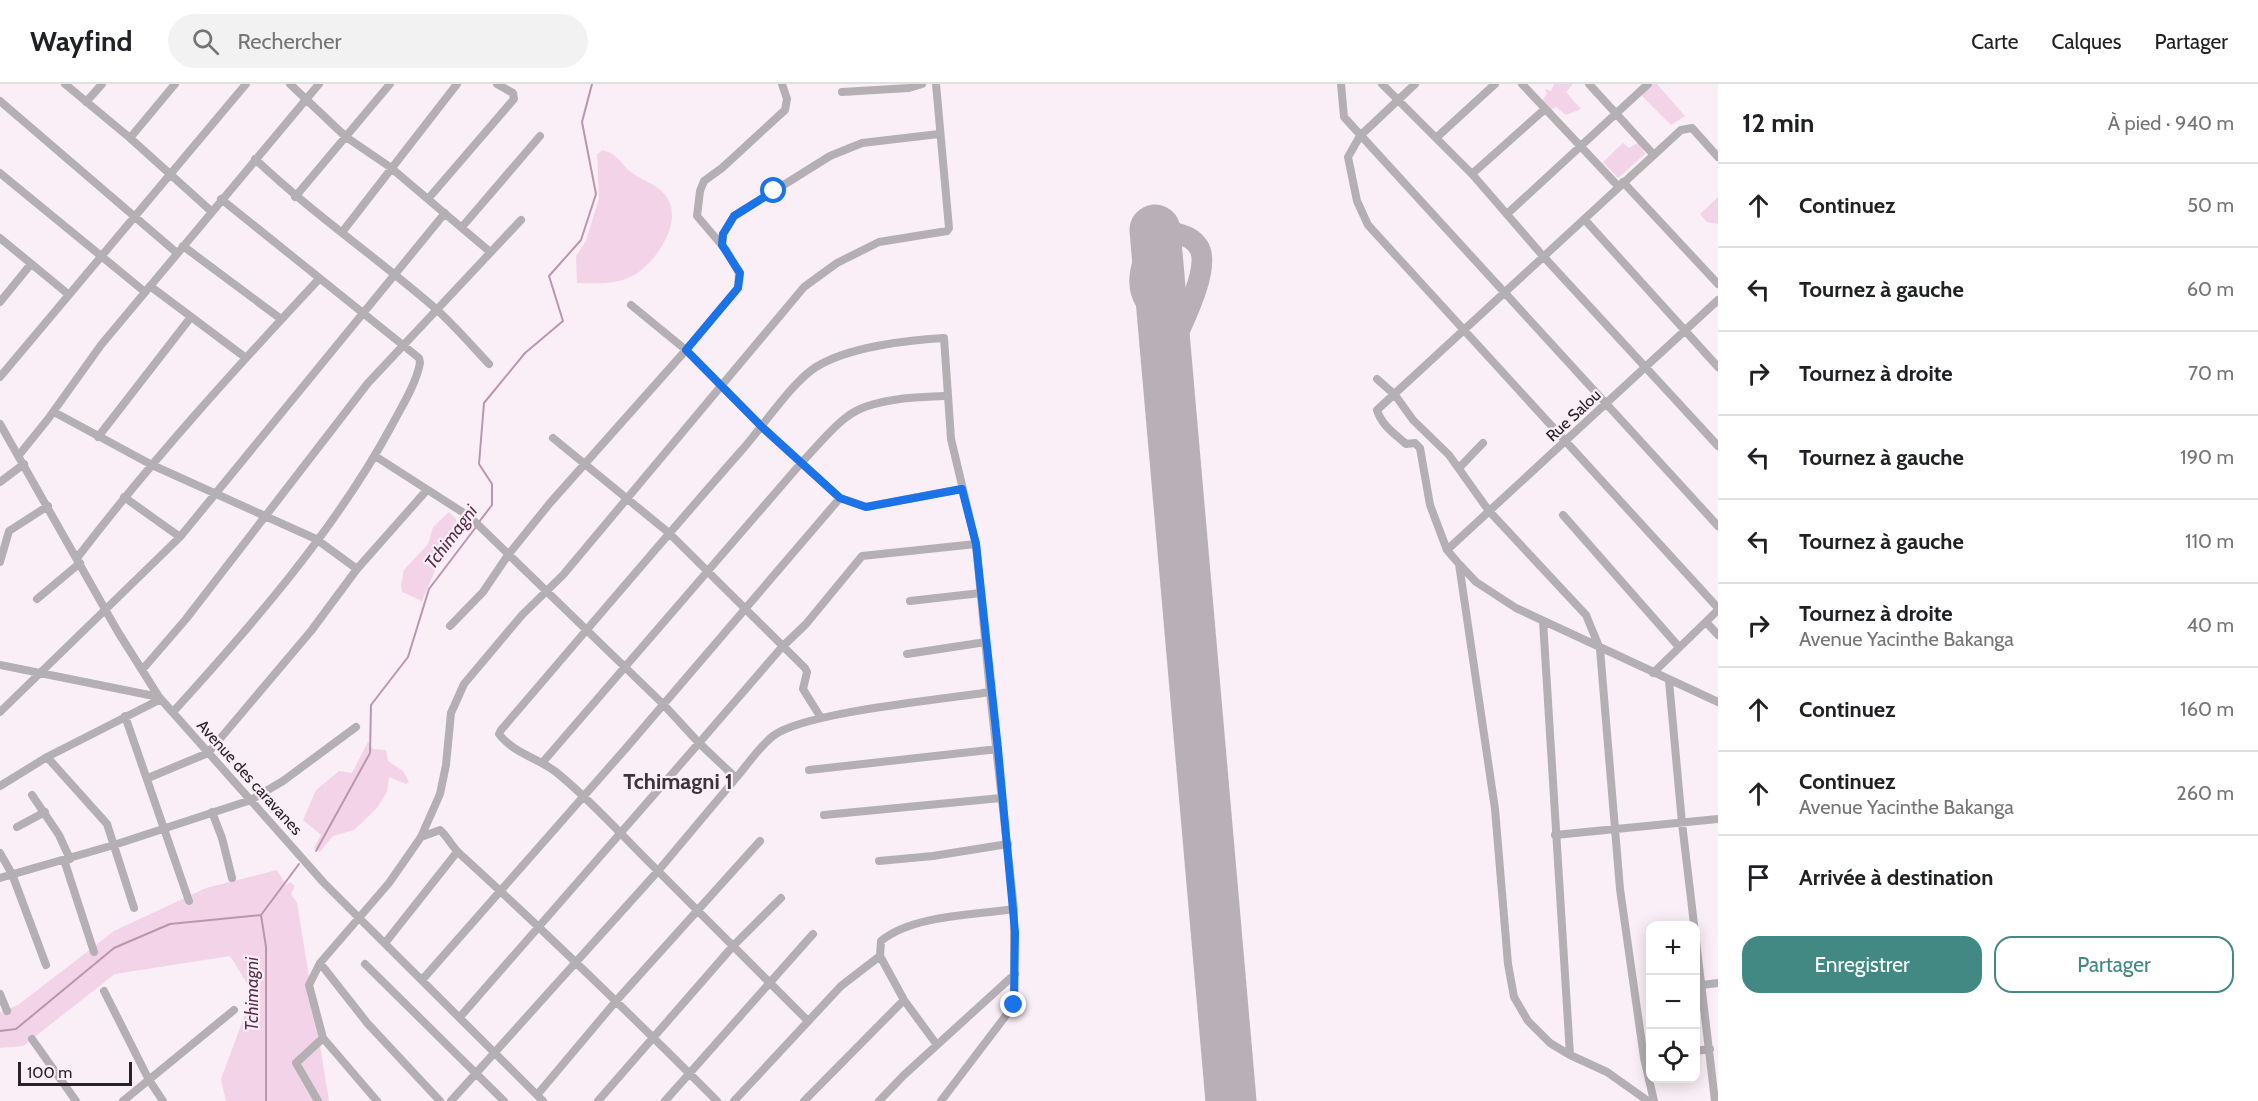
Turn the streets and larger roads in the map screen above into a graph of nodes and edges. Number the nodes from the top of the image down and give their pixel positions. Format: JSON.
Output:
{"nodes":[{"id":1,"x":65,"y":84,"type":"edge"},
{"id":2,"x":102,"y":84,"type":"edge"},
{"id":3,"x":175,"y":84,"type":"edge"},
{"id":4,"x":246,"y":84,"type":"edge"},
{"id":5,"x":290,"y":84,"type":"edge"},
{"id":6,"x":320,"y":84,"type":"edge"},
{"id":7,"x":390,"y":84,"type":"edge"},
{"id":8,"x":457,"y":84,"type":"edge"},
{"id":9,"x":497,"y":84,"type":"edge"},
{"id":10,"x":782,"y":84,"type":"edge"},
{"id":11,"x":922,"y":84,"type":"edge"},
{"id":12,"x":936,"y":84,"type":"edge"},
{"id":13,"x":1341,"y":84,"type":"edge"},
{"id":14,"x":1382,"y":84,"type":"edge"},
{"id":15,"x":1415,"y":84,"type":"edge"},
{"id":16,"x":1495,"y":84,"type":"edge"},
{"id":17,"x":1522,"y":84,"type":"edge"},
{"id":18,"x":1589,"y":84,"type":"edge"},
{"id":19,"x":1648,"y":84,"type":"edge"},
{"id":20,"x":842,"y":92,"type":"dead end"},
{"id":21,"x":307,"y":99,"type":"junction"},
{"id":22,"x":1398,"y":100,"type":"junction"},
{"id":23,"x":0,"y":101,"type":"edge"},
{"id":24,"x":86,"y":102,"type":"junction"},
{"id":25,"x":1545,"y":109,"type":"junction"},
{"id":26,"x":1617,"y":113,"type":"junction"},
{"id":27,"x":939,"y":134,"type":"junction"},
{"id":28,"x":540,"y":136,"type":"dead end"},
{"id":29,"x":1360,"y":136,"type":"junction"},
{"id":30,"x":346,"y":137,"type":"junction"},
{"id":31,"x":130,"y":138,"type":"junction"},
{"id":32,"x":1436,"y":138,"type":"junction"},
{"id":33,"x":1579,"y":148,"type":"junction"},
{"id":34,"x":1653,"y":154,"type":"junction"},
{"id":35,"x":1718,"y":157,"type":"edge"},
{"id":36,"x":255,"y":159,"type":"junction"},
{"id":37,"x":390,"y":167,"type":"junction"},
{"id":38,"x":0,"y":173,"type":"edge"},
{"id":39,"x":1472,"y":174,"type":"junction"},
{"id":40,"x":169,"y":176,"type":"junction"},
{"id":41,"x":1621,"y":184,"type":"junction"},
{"id":42,"x":295,"y":197,"type":"junction"},
{"id":43,"x":221,"y":199,"type":"junction"},
{"id":44,"x":428,"y":199,"type":"junction"},
{"id":45,"x":211,"y":210,"type":"junction"},
{"id":46,"x":445,"y":213,"type":"junction"},
{"id":47,"x":1507,"y":214,"type":"junction"},
{"id":48,"x":135,"y":216,"type":"junction"},
{"id":49,"x":521,"y":220,"type":"dead end"},
{"id":50,"x":1585,"y":220,"type":"junction"},
{"id":51,"x":462,"y":227,"type":"junction"},
{"id":52,"x":343,"y":231,"type":"junction"},
{"id":53,"x":0,"y":238,"type":"edge"},
{"id":54,"x":722,"y":245,"type":"junction"},
{"id":55,"x":180,"y":250,"type":"junction"},
{"id":56,"x":489,"y":251,"type":"junction"},
{"id":57,"x":101,"y":254,"type":"junction"},
{"id":58,"x":1543,"y":256,"type":"junction"},
{"id":59,"x":31,"y":264,"type":"junction"},
{"id":60,"x":394,"y":276,"type":"junction"},
{"id":61,"x":319,"y":279,"type":"junction"},
{"id":62,"x":1718,"y":284,"type":"edge"},
{"id":63,"x":148,"y":289,"type":"junction"},
{"id":64,"x":1503,"y":293,"type":"junction"},
{"id":65,"x":68,"y":294,"type":"junction"},
{"id":66,"x":1718,"y":300,"type":"edge"},
{"id":67,"x":0,"y":302,"type":"edge"},
{"id":68,"x":632,"y":305,"type":"dead end"},
{"id":69,"x":436,"y":309,"type":"junction"},
{"id":70,"x":362,"y":314,"type":"junction"},
{"id":71,"x":191,"y":317,"type":"junction"},
{"id":72,"x":281,"y":320,"type":"junction"},
{"id":73,"x":1685,"y":330,"type":"junction"},
{"id":74,"x":1462,"y":331,"type":"junction"},
{"id":75,"x":402,"y":345,"type":"junction"},
{"id":76,"x":686,"y":350,"type":"junction"},
{"id":77,"x":246,"y":358,"type":"junction"},
{"id":78,"x":489,"y":364,"type":"dead end"},
{"id":79,"x":1645,"y":366,"type":"junction"},
{"id":80,"x":1718,"y":367,"type":"edge"},
{"id":81,"x":0,"y":377,"type":"edge"},
{"id":82,"x":1377,"y":379,"type":"dead end"},
{"id":83,"x":722,"y":387,"type":"junction"},
{"id":84,"x":1395,"y":395,"type":"junction"},
{"id":85,"x":947,"y":396,"type":"junction"},
{"id":86,"x":1606,"y":404,"type":"junction"},
{"id":87,"x":54,"y":412,"type":"junction"},
{"id":88,"x":0,"y":423,"type":"edge"},
{"id":89,"x":762,"y":427,"type":"junction"},
{"id":90,"x":98,"y":437,"type":"junction"},
{"id":91,"x":553,"y":438,"type":"dead end"},
{"id":92,"x":1568,"y":441,"type":"junction"},
{"id":93,"x":1484,"y":443,"type":"dead end"},
{"id":94,"x":1718,"y":446,"type":"edge"},
{"id":95,"x":19,"y":455,"type":"junction"},
{"id":96,"x":375,"y":456,"type":"junction"},
{"id":97,"x":585,"y":462,"type":"junction"},
{"id":98,"x":802,"y":462,"type":"junction"},
{"id":99,"x":24,"y":464,"type":"junction"},
{"id":100,"x":152,"y":465,"type":"junction"},
{"id":101,"x":1459,"y":468,"type":"junction"},
{"id":102,"x":0,"y":482,"type":"edge"},
{"id":103,"x":962,"y":489,"type":"junction"},
{"id":104,"x":426,"y":491,"type":"junction"},
{"id":105,"x":215,"y":494,"type":"junction"},
{"id":106,"x":124,"y":497,"type":"junction"},
{"id":107,"x":626,"y":497,"type":"junction"},
{"id":108,"x":840,"y":498,"type":"junction"},
{"id":109,"x":48,"y":506,"type":"junction"},
{"id":110,"x":1489,"y":511,"type":"junction"},
{"id":111,"x":1563,"y":515,"type":"dead end"},
{"id":112,"x":264,"y":516,"type":"junction"},
{"id":113,"x":1718,"y":526,"type":"edge"},
{"id":114,"x":669,"y":533,"type":"junction"},
{"id":115,"x":180,"y":537,"type":"junction"},
{"id":116,"x":316,"y":539,"type":"junction"},
{"id":117,"x":976,"y":544,"type":"junction"},
{"id":118,"x":1447,"y":550,"type":"junction"},
{"id":119,"x":508,"y":555,"type":"junction"},
{"id":120,"x":78,"y":561,"type":"junction"},
{"id":121,"x":0,"y":562,"type":"edge"},
{"id":122,"x":1459,"y":564,"type":"junction"},
{"id":123,"x":357,"y":569,"type":"junction"},
{"id":124,"x":708,"y":572,"type":"junction"},
{"id":125,"x":545,"y":590,"type":"junction"},
{"id":126,"x":981,"y":593,"type":"junction"},
{"id":127,"x":37,"y":599,"type":"dead end"},
{"id":128,"x":909,"y":601,"type":"dead end"},
{"id":129,"x":744,"y":609,"type":"junction"},
{"id":130,"x":1718,"y":609,"type":"edge"},
{"id":131,"x":106,"y":611,"type":"junction"},
{"id":132,"x":1543,"y":621,"type":"junction"},
{"id":133,"x":1706,"y":622,"type":"junction"},
{"id":134,"x":450,"y":626,"type":"dead end"},
{"id":135,"x":587,"y":631,"type":"junction"},
{"id":136,"x":1718,"y":635,"type":"edge"},
{"id":137,"x":986,"y":642,"type":"junction"},
{"id":138,"x":782,"y":647,"type":"junction"},
{"id":139,"x":1679,"y":647,"type":"junction"},
{"id":140,"x":1600,"y":649,"type":"junction"},
{"id":141,"x":907,"y":654,"type":"dead end"},
{"id":142,"x":0,"y":665,"type":"edge"},
{"id":143,"x":623,"y":667,"type":"junction"},
{"id":144,"x":142,"y":670,"type":"junction"},
{"id":145,"x":41,"y":673,"type":"junction"},
{"id":146,"x":1653,"y":673,"type":"junction"},
{"id":147,"x":1669,"y":681,"type":"junction"},
{"id":148,"x":990,"y":692,"type":"junction"},
{"id":149,"x":160,"y":698,"type":"junction"},
{"id":150,"x":1718,"y":702,"type":"edge"},
{"id":151,"x":663,"y":704,"type":"junction"},
{"id":152,"x":0,"y":712,"type":"edge"},
{"id":153,"x":172,"y":712,"type":"junction"},
{"id":154,"x":125,"y":716,"type":"junction"},
{"id":155,"x":821,"y":718,"type":"junction"},
{"id":156,"x":356,"y":727,"type":"dead end"},
{"id":157,"x":699,"y":743,"type":"junction"},
{"id":158,"x":998,"y":749,"type":"junction"},
{"id":159,"x":208,"y":753,"type":"junction"},
{"id":160,"x":47,"y":757,"type":"junction"},
{"id":161,"x":542,"y":763,"type":"junction"},
{"id":162,"x":809,"y":770,"type":"dead end"},
{"id":163,"x":148,"y":778,"type":"junction"},
{"id":164,"x":736,"y":778,"type":"junction"},
{"id":165,"x":0,"y":786,"type":"edge"},
{"id":166,"x":32,"y":795,"type":"dead end"},
{"id":167,"x":581,"y":797,"type":"junction"},
{"id":168,"x":1001,"y":798,"type":"junction"},
{"id":169,"x":251,"y":800,"type":"junction"},
{"id":170,"x":45,"y":812,"type":"junction"},
{"id":171,"x":212,"y":812,"type":"junction"},
{"id":172,"x":824,"y":815,"type":"dead end"},
{"id":173,"x":1718,"y":819,"type":"edge"},
{"id":174,"x":1682,"y":823,"type":"junction"},
{"id":175,"x":17,"y":827,"type":"dead end"},
{"id":176,"x":165,"y":828,"type":"junction"},
{"id":177,"x":1613,"y":829,"type":"junction"},
{"id":178,"x":618,"y":833,"type":"junction"},
{"id":179,"x":1555,"y":835,"type":"junction"},
{"id":180,"x":421,"y":837,"type":"junction"},
{"id":181,"x":760,"y":841,"type":"dead end"},
{"id":182,"x":1008,"y":844,"type":"junction"},
{"id":183,"x":114,"y":845,"type":"junction"},
{"id":184,"x":457,"y":852,"type":"junction"},
{"id":185,"x":0,"y":853,"type":"edge"},
{"id":186,"x":67,"y":859,"type":"junction"},
{"id":187,"x":879,"y":861,"type":"dead end"},
{"id":188,"x":658,"y":871,"type":"junction"},
{"id":189,"x":12,"y":874,"type":"junction"},
{"id":190,"x":0,"y":878,"type":"edge"},
{"id":191,"x":232,"y":878,"type":"dead end"},
{"id":192,"x":501,"y":890,"type":"junction"},
{"id":193,"x":781,"y":898,"type":"dead end"},
{"id":194,"x":189,"y":901,"type":"dead end"},
{"id":195,"x":134,"y":908,"type":"dead end"},
{"id":196,"x":1014,"y":909,"type":"junction"},
{"id":197,"x":696,"y":910,"type":"junction"},
{"id":198,"x":358,"y":917,"type":"junction"},
{"id":199,"x":539,"y":926,"type":"junction"},
{"id":200,"x":813,"y":934,"type":"dead end"},
{"id":201,"x":385,"y":943,"type":"junction"},
{"id":202,"x":733,"y":946,"type":"junction"},
{"id":203,"x":94,"y":952,"type":"dead end"},
{"id":204,"x":880,"y":956,"type":"junction"},
{"id":205,"x":320,"y":963,"type":"junction"},
{"id":206,"x":365,"y":964,"type":"dead end"},
{"id":207,"x":576,"y":964,"type":"junction"},
{"id":208,"x":46,"y":965,"type":"dead end"},
{"id":209,"x":1015,"y":974,"type":"junction"},
{"id":210,"x":422,"y":980,"type":"junction"},
{"id":211,"x":1718,"y":983,"type":"edge"},
{"id":212,"x":770,"y":984,"type":"junction"},
{"id":213,"x":1702,"y":986,"type":"junction"},
{"id":214,"x":104,"y":991,"type":"dead end"},
{"id":215,"x":0,"y":994,"type":"edge"},
{"id":216,"x":616,"y":1000,"type":"junction"},
{"id":217,"x":904,"y":1000,"type":"junction"},
{"id":218,"x":234,"y":1010,"type":"dead end"},
{"id":219,"x":7,"y":1011,"type":"dead end"},
{"id":220,"x":460,"y":1017,"type":"junction"},
{"id":221,"x":807,"y":1020,"type":"junction"},
{"id":222,"x":323,"y":1038,"type":"junction"},
{"id":223,"x":653,"y":1038,"type":"junction"},
{"id":224,"x":32,"y":1039,"type":"dead end"},
{"id":225,"x":1712,"y":1043,"type":"edge"},
{"id":226,"x":937,"y":1046,"type":"junction"},
{"id":227,"x":1646,"y":1050,"type":"edge"},
{"id":228,"x":496,"y":1054,"type":"junction"},
{"id":229,"x":1570,"y":1055,"type":"junction"},
{"id":230,"x":476,"y":1074,"type":"junction"},
{"id":231,"x":690,"y":1074,"type":"junction"},
{"id":232,"x":149,"y":1080,"type":"junction"},
{"id":233,"x":1651,"y":1083,"type":"edge"},
{"id":234,"x":540,"y":1098,"type":"edge"},
{"id":235,"x":1716,"y":1100,"type":"edge"},
{"id":236,"x":76,"y":1101,"type":"edge"},
{"id":237,"x":123,"y":1101,"type":"edge"},
{"id":238,"x":163,"y":1101,"type":"edge"},
{"id":239,"x":318,"y":1101,"type":"edge"},
{"id":240,"x":377,"y":1101,"type":"edge"},
{"id":241,"x":440,"y":1101,"type":"edge"},
{"id":242,"x":451,"y":1101,"type":"edge"},
{"id":243,"x":504,"y":1101,"type":"edge"},
{"id":244,"x":598,"y":1101,"type":"edge"},
{"id":245,"x":665,"y":1101,"type":"edge"},
{"id":246,"x":717,"y":1101,"type":"edge"},
{"id":247,"x":734,"y":1101,"type":"edge"},
{"id":248,"x":804,"y":1101,"type":"edge"},
{"id":249,"x":879,"y":1101,"type":"edge"},
{"id":250,"x":940,"y":1101,"type":"edge"},
{"id":251,"x":1648,"y":1101,"type":"edge"},
{"id":252,"x":1654,"y":1101,"type":"edge"}],
"edges":[{"from":1,"to":24,"type":"street"},
{"from":2,"to":24,"type":"street"},
{"from":3,"to":31,"type":"street"},
{"from":4,"to":40,"type":"street"},
{"from":5,"to":21,"type":"street"},
{"from":6,"to":21,"type":"street"},
{"from":7,"to":30,"type":"street"},
{"from":8,"to":37,"type":"street"},
{"from":9,"to":44,"type":"street"},
{"from":10,"to":54,"type":"street"},
{"from":11,"to":20,"type":"street"},
{"from":12,"to":27,"type":"street"},
{"from":13,"to":29,"type":"street"},
{"from":14,"to":22,"type":"street"},
{"from":15,"to":22,"type":"street"},
{"from":16,"to":32,"type":"street"},
{"from":17,"to":25,"type":"street"},
{"from":18,"to":26,"type":"street"},
{"from":19,"to":26,"type":"street"},
{"from":21,"to":30,"type":"street"},
{"from":21,"to":36,"type":"street"},
{"from":22,"to":29,"type":"street"},
{"from":22,"to":32,"type":"street"},
{"from":23,"to":48,"type":"street"},
{"from":24,"to":31,"type":"street"},
{"from":25,"to":33,"type":"street"},
{"from":25,"to":39,"type":"street"},
{"from":26,"to":33,"type":"street"},
{"from":26,"to":34,"type":"street"},
{"from":27,"to":54,"type":"street"},
{"from":27,"to":83,"type":"street"},
{"from":28,"to":51,"type":"street"},
{"from":29,"to":64,"type":"street"},
{"from":29,"to":74,"type":"street"},
{"from":30,"to":37,"type":"street"},
{"from":30,"to":42,"type":"street"},
{"from":31,"to":40,"type":"street"},
{"from":32,"to":39,"type":"street"},
{"from":33,"to":41,"type":"street"},
{"from":33,"to":47,"type":"street"},
{"from":34,"to":35,"type":"street"},
{"from":34,"to":41,"type":"street"},
{"from":36,"to":42,"type":"street"},
{"from":36,"to":43,"type":"street"},
{"from":37,"to":44,"type":"street"},
{"from":37,"to":52,"type":"street"},
{"from":38,"to":57,"type":"street"},
{"from":39,"to":47,"type":"street"},
{"from":40,"to":45,"type":"street"},
{"from":40,"to":48,"type":"street"},
{"from":41,"to":50,"type":"street"},
{"from":41,"to":62,"type":"street"},
{"from":42,"to":52,"type":"street"},
{"from":43,"to":45,"type":"street"},
{"from":43,"to":61,"type":"street"},
{"from":44,"to":46,"type":"street"},
{"from":45,"to":55,"type":"street"},
{"from":46,"to":51,"type":"street"},
{"from":46,"to":60,"type":"street"},
{"from":47,"to":58,"type":"street"},
{"from":48,"to":55,"type":"street"},
{"from":48,"to":57,"type":"street"},
{"from":49,"to":56,"type":"street"},
{"from":50,"to":58,"type":"street"},
{"from":50,"to":73,"type":"street"},
{"from":51,"to":56,"type":"street"},
{"from":52,"to":60,"type":"street"},
{"from":53,"to":59,"type":"street"},
{"from":54,"to":76,"type":"street"},
{"from":55,"to":63,"type":"street"},
{"from":55,"to":72,"type":"street"},
{"from":56,"to":69,"type":"street"},
{"from":57,"to":63,"type":"street"},
{"from":57,"to":65,"type":"street"},
{"from":58,"to":64,"type":"street"},
{"from":58,"to":79,"type":"street"},
{"from":59,"to":65,"type":"street"},
{"from":59,"to":67,"type":"street"},
{"from":60,"to":69,"type":"street"},
{"from":60,"to":70,"type":"street"},
{"from":61,"to":70,"type":"street"},
{"from":61,"to":72,"type":"street"},
{"from":63,"to":71,"type":"street"},
{"from":63,"to":87,"type":"street"},
{"from":64,"to":74,"type":"street"},
{"from":64,"to":86,"type":"street"},
{"from":65,"to":81,"type":"street"},
{"from":66,"to":73,"type":"street","name":"Rue Salou"},
{"from":68,"to":76,"type":"street"},
{"from":69,"to":75,"type":"street"},
{"from":69,"to":78,"type":"street"},
{"from":70,"to":75,"type":"street"},
{"from":70,"to":105,"type":"street"},
{"from":71,"to":77,"type":"street"},
{"from":71,"to":90,"type":"street"},
{"from":72,"to":77,"type":"street"},
{"from":73,"to":79,"type":"street","name":"Rue Salou"},
{"from":73,"to":80,"type":"street"},
{"from":74,"to":84,"type":"street"},
{"from":74,"to":92,"type":"street"},
{"from":75,"to":96,"type":"street"},
{"from":75,"to":112,"type":"street"},
{"from":76,"to":83,"type":"street"},
{"from":76,"to":97,"type":"street"},
{"from":77,"to":100,"type":"street"},
{"from":79,"to":86,"type":"street","name":"Rue Salou"},
{"from":79,"to":94,"type":"street"},
{"from":82,"to":84,"type":"street"},
{"from":83,"to":89,"type":"street"},
{"from":83,"to":107,"type":"street"},
{"from":84,"to":101,"type":"street"},
{"from":84,"to":118,"type":"street"},
{"from":85,"to":89,"type":"street"},
{"from":85,"to":98,"type":"street"},
{"from":85,"to":103,"type":"street"},
{"from":86,"to":92,"type":"street","name":"Rue Salou"},
{"from":86,"to":113,"type":"street"},
{"from":87,"to":90,"type":"street"},
{"from":87,"to":95,"type":"street"},
{"from":88,"to":95,"type":"street","name":"Avenue des caravanes"},
{"from":89,"to":98,"type":"street"},
{"from":89,"to":114,"type":"street"},
{"from":90,"to":100,"type":"street"},
{"from":91,"to":97,"type":"street"},
{"from":92,"to":110,"type":"street","name":"Rue Salou"},
{"from":92,"to":130,"type":"street"},
{"from":93,"to":101,"type":"street"},
{"from":95,"to":99,"type":"street","name":"Avenue des caravanes"},
{"from":96,"to":104,"type":"street"},
{"from":96,"to":116,"type":"street"},
{"from":97,"to":107,"type":"street"},
{"from":97,"to":119,"type":"street"},
{"from":98,"to":108,"type":"street"},
{"from":98,"to":124,"type":"street"},
{"from":99,"to":102,"type":"street"},
{"from":99,"to":109,"type":"street","name":"Avenue des caravanes"},
{"from":100,"to":105,"type":"street"},
{"from":100,"to":106,"type":"street"},
{"from":101,"to":110,"type":"street"},
{"from":103,"to":108,"type":"street"},
{"from":103,"to":117,"type":"street"},
{"from":104,"to":119,"type":"street"},
{"from":104,"to":123,"type":"street"},
{"from":105,"to":112,"type":"street"},
{"from":105,"to":115,"type":"street"},
{"from":106,"to":115,"type":"street"},
{"from":106,"to":120,"type":"street"},
{"from":107,"to":114,"type":"street"},
{"from":107,"to":125,"type":"street"},
{"from":108,"to":129,"type":"street"},
{"from":109,"to":120,"type":"street","name":"Avenue des caravanes"},
{"from":109,"to":121,"type":"street"},
{"from":110,"to":118,"type":"street","name":"Rue Salou"},
{"from":110,"to":140,"type":"street"},
{"from":111,"to":139,"type":"street"},
{"from":112,"to":116,"type":"street"},
{"from":112,"to":144,"type":"street"},
{"from":114,"to":124,"type":"street"},
{"from":114,"to":135,"type":"street"},
{"from":115,"to":131,"type":"street"},
{"from":116,"to":123,"type":"street"},
{"from":116,"to":153,"type":"street"},
{"from":117,"to":126,"type":"street"},
{"from":117,"to":138,"type":"street"},
{"from":118,"to":122,"type":"street"},
{"from":119,"to":125,"type":"street"},
{"from":119,"to":134,"type":"street"},
{"from":120,"to":127,"type":"street"},
{"from":120,"to":131,"type":"street","name":"Avenue des caravanes"},
{"from":122,"to":132,"type":"street"},
{"from":122,"to":229,"type":"street"},
{"from":123,"to":159,"type":"street"},
{"from":124,"to":129,"type":"street"},
{"from":124,"to":143,"type":"street"},
{"from":125,"to":135,"type":"street"},
{"from":125,"to":180,"type":"street"},
{"from":126,"to":128,"type":"street"},
{"from":126,"to":137,"type":"street"},
{"from":129,"to":138,"type":"street"},
{"from":129,"to":151,"type":"street"},
{"from":130,"to":133,"type":"street"},
{"from":131,"to":144,"type":"street","name":"Avenue des caravanes"},
{"from":131,"to":145,"type":"street"},
{"from":132,"to":140,"type":"street"},
{"from":132,"to":179,"type":"street"},
{"from":133,"to":136,"type":"street"},
{"from":133,"to":139,"type":"street"},
{"from":135,"to":143,"type":"street"},
{"from":135,"to":161,"type":"street"},
{"from":137,"to":141,"type":"street"},
{"from":137,"to":148,"type":"street"},
{"from":138,"to":155,"type":"street"},
{"from":138,"to":157,"type":"street"},
{"from":139,"to":146,"type":"street"},
{"from":140,"to":146,"type":"street"},
{"from":140,"to":177,"type":"street"},
{"from":142,"to":145,"type":"street"},
{"from":143,"to":151,"type":"street"},
{"from":143,"to":161,"type":"street"},
{"from":144,"to":149,"type":"street","name":"Avenue des caravanes"},
{"from":145,"to":149,"type":"street"},
{"from":145,"to":152,"type":"street"},
{"from":146,"to":147,"type":"street"},
{"from":147,"to":150,"type":"street"},
{"from":147,"to":174,"type":"street"},
{"from":148,"to":155,"type":"street"},
{"from":148,"to":158,"type":"street"},
{"from":149,"to":153,"type":"street","name":"Avenue des caravanes"},
{"from":149,"to":154,"type":"street"},
{"from":151,"to":157,"type":"street"},
{"from":151,"to":167,"type":"street"},
{"from":153,"to":159,"type":"street","name":"Avenue des caravanes"},
{"from":154,"to":160,"type":"street"},
{"from":154,"to":163,"type":"street"},
{"from":155,"to":164,"type":"street"},
{"from":156,"to":169,"type":"street"},
{"from":157,"to":164,"type":"street"},
{"from":157,"to":178,"type":"street"},
{"from":158,"to":162,"type":"street"},
{"from":158,"to":168,"type":"street"},
{"from":159,"to":163,"type":"street"},
{"from":159,"to":169,"type":"street","name":"Avenue des caravanes"},
{"from":160,"to":165,"type":"street"},
{"from":160,"to":183,"type":"street"},
{"from":161,"to":167,"type":"street"},
{"from":163,"to":176,"type":"street"},
{"from":164,"to":188,"type":"street"},
{"from":166,"to":170,"type":"street"},
{"from":167,"to":178,"type":"street"},
{"from":167,"to":192,"type":"street"},
{"from":168,"to":172,"type":"street"},
{"from":168,"to":182,"type":"street"},
{"from":169,"to":171,"type":"street"},
{"from":169,"to":198,"type":"street","name":"Avenue des caravanes"},
{"from":170,"to":175,"type":"street"},
{"from":170,"to":186,"type":"street"},
{"from":171,"to":176,"type":"street"},
{"from":171,"to":191,"type":"street"},
{"from":173,"to":174,"type":"street"},
{"from":174,"to":177,"type":"street"},
{"from":174,"to":213,"type":"street"},
{"from":176,"to":183,"type":"street"},
{"from":176,"to":194,"type":"street"},
{"from":177,"to":179,"type":"street"},
{"from":177,"to":227,"type":"street"},
{"from":178,"to":188,"type":"street"},
{"from":178,"to":199,"type":"street"},
{"from":179,"to":229,"type":"street"},
{"from":180,"to":184,"type":"street"},
{"from":180,"to":198,"type":"street"},
{"from":181,"to":197,"type":"street"},
{"from":182,"to":187,"type":"street"},
{"from":182,"to":196,"type":"street"},
{"from":183,"to":186,"type":"street"},
{"from":183,"to":195,"type":"street"},
{"from":184,"to":192,"type":"street"},
{"from":184,"to":201,"type":"street"},
{"from":185,"to":189,"type":"street"},
{"from":186,"to":189,"type":"street"},
{"from":186,"to":203,"type":"street"},
{"from":188,"to":197,"type":"street"},
{"from":188,"to":207,"type":"street"},
{"from":189,"to":190,"type":"street"},
{"from":189,"to":208,"type":"street"},
{"from":192,"to":199,"type":"street"},
{"from":192,"to":210,"type":"street"},
{"from":193,"to":202,"type":"street"},
{"from":196,"to":204,"type":"street"},
{"from":196,"to":209,"type":"street"},
{"from":197,"to":202,"type":"street"},
{"from":197,"to":216,"type":"street"},
{"from":198,"to":201,"type":"street","name":"Avenue des caravanes"},
{"from":198,"to":205,"type":"street"},
{"from":199,"to":207,"type":"street"},
{"from":199,"to":220,"type":"street"},
{"from":200,"to":212,"type":"street"},
{"from":201,"to":210,"type":"street","name":"Avenue des caravanes"},
{"from":202,"to":212,"type":"street"},
{"from":202,"to":223,"type":"street"},
{"from":204,"to":217,"type":"street"},
{"from":204,"to":221,"type":"street"},
{"from":205,"to":222,"type":"street"},
{"from":205,"to":241,"type":"street"},
{"from":206,"to":230,"type":"street"},
{"from":207,"to":216,"type":"street"},
{"from":207,"to":228,"type":"street"},
{"from":209,"to":226,"type":"street"},
{"from":209,"to":250,"type":"street"},
{"from":210,"to":220,"type":"street","name":"Avenue des caravanes"},
{"from":211,"to":213,"type":"street"},
{"from":212,"to":221,"type":"street"},
{"from":212,"to":231,"type":"street"},
{"from":213,"to":225,"type":"street"},
{"from":214,"to":232,"type":"street"},
{"from":215,"to":219,"type":"street"},
{"from":216,"to":223,"type":"street"},
{"from":216,"to":234,"type":"street"},
{"from":217,"to":226,"type":"street"},
{"from":217,"to":248,"type":"street"},
{"from":218,"to":232,"type":"street"},
{"from":220,"to":228,"type":"street","name":"Avenue des caravanes"},
{"from":221,"to":247,"type":"street"},
{"from":222,"to":239,"type":"street"},
{"from":222,"to":240,"type":"street"},
{"from":223,"to":231,"type":"street"},
{"from":223,"to":244,"type":"street"},
{"from":224,"to":236,"type":"street"},
{"from":225,"to":235,"type":"street"},
{"from":226,"to":249,"type":"street"},
{"from":228,"to":230,"type":"street"},
{"from":228,"to":234,"type":"street","name":"Avenue des caravanes"},
{"from":229,"to":251,"type":"street"},
{"from":230,"to":242,"type":"street"},
{"from":230,"to":243,"type":"street"},
{"from":231,"to":245,"type":"street"},
{"from":231,"to":246,"type":"street"},
{"from":232,"to":237,"type":"street"},
{"from":232,"to":238,"type":"street"},
{"from":233,"to":252,"type":"street"}]}
